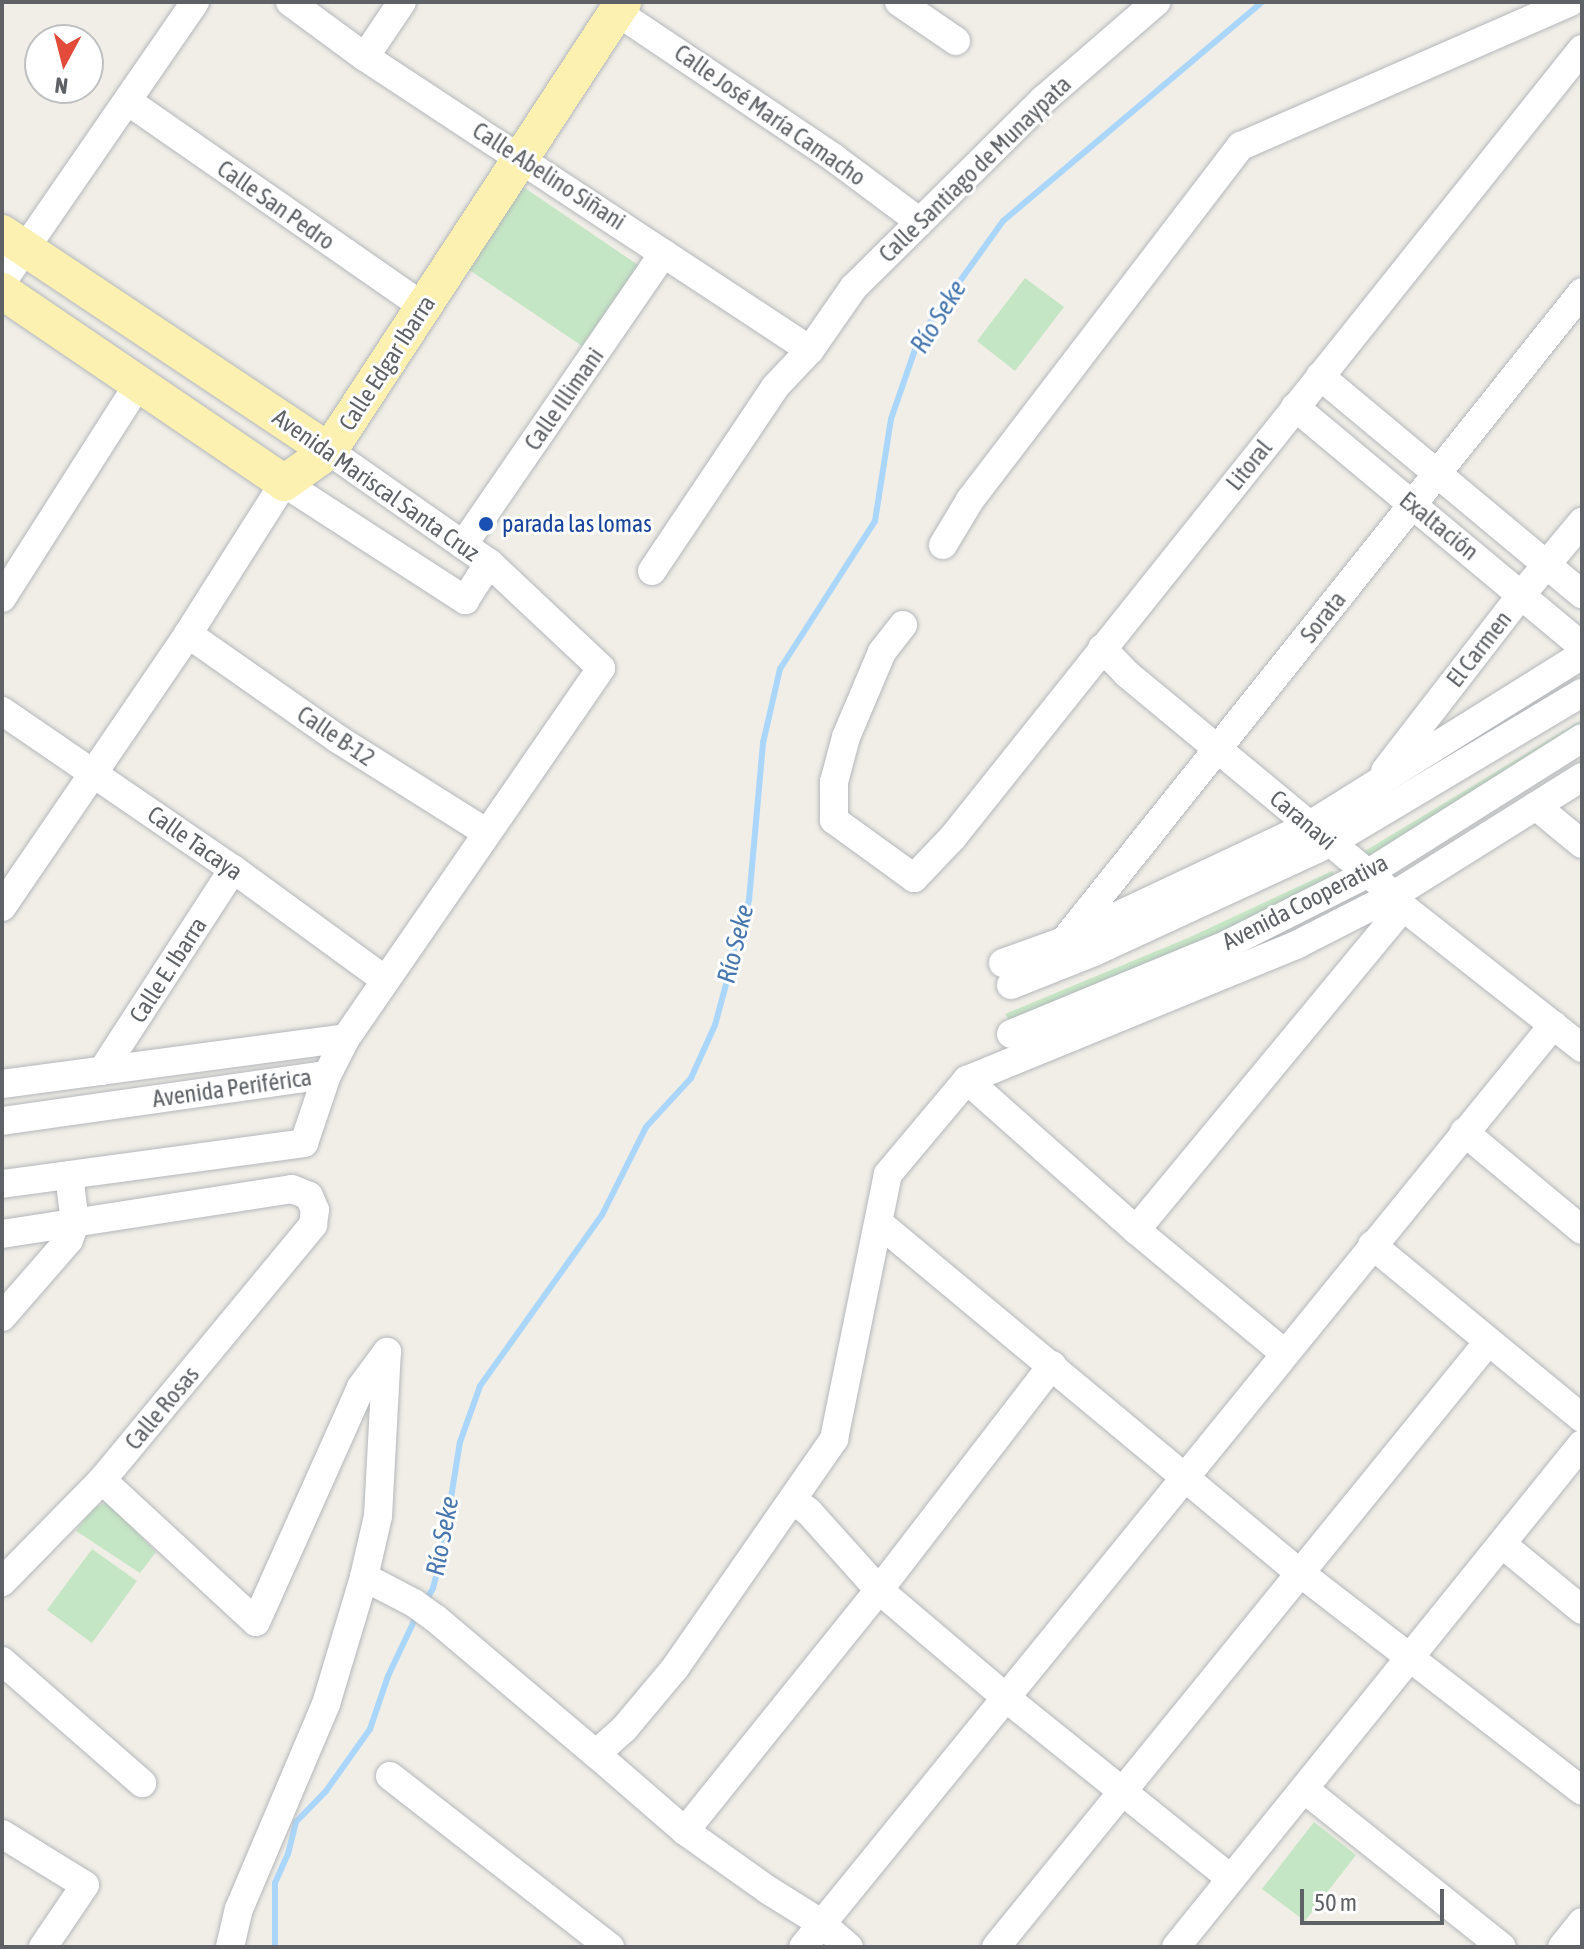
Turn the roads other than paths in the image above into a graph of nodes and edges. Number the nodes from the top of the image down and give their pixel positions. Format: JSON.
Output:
{"nodes":[{"id":1,"x":195,"y":2,"type":"edge"},
{"id":2,"x":290,"y":2,"type":"edge"},
{"id":3,"x":402,"y":2,"type":"edge"},
{"id":4,"x":899,"y":2,"type":"edge"},
{"id":5,"x":1156,"y":2,"type":"edge"},
{"id":6,"x":1570,"y":2,"type":"edge"},
{"id":7,"x":620,"y":7,"type":"edge"},
{"id":8,"x":956,"y":41,"type":"dead end"},
{"id":9,"x":1582,"y":49,"type":"edge"},
{"id":10,"x":365,"y":57,"type":"junction"},
{"id":11,"x":129,"y":102,"type":"junction"},
{"id":12,"x":521,"y":157,"type":"junction"},
{"id":13,"x":920,"y":222,"type":"junction"},
{"id":14,"x":12,"y":240,"type":"edge"},
{"id":15,"x":664,"y":253,"type":"junction"},
{"id":16,"x":2,"y":282,"type":"edge"},
{"id":17,"x":2,"y":291,"type":"edge"},
{"id":18,"x":1582,"y":292,"type":"edge"},
{"id":19,"x":424,"y":307,"type":"junction"},
{"id":20,"x":810,"y":350,"type":"junction"},
{"id":21,"x":1320,"y":376,"type":"junction"},
{"id":22,"x":139,"y":383,"type":"junction"},
{"id":23,"x":1295,"y":407,"type":"junction"},
{"id":24,"x":329,"y":451,"type":"junction"},
{"id":25,"x":1436,"y":473,"type":"junction"},
{"id":26,"x":284,"y":483,"type":"junction"},
{"id":27,"x":1412,"y":503,"type":"junction"},
{"id":28,"x":1582,"y":522,"type":"edge"},
{"id":29,"x":463,"y":545,"type":"junction"},
{"id":30,"x":943,"y":545,"type":"dead end"},
{"id":31,"x":489,"y":563,"type":"junction"},
{"id":32,"x":1546,"y":565,"type":"junction"},
{"id":33,"x":652,"y":571,"type":"dead end"},
{"id":34,"x":1522,"y":594,"type":"junction"},
{"id":35,"x":1582,"y":594,"type":"edge"},
{"id":36,"x":2,"y":598,"type":"edge"},
{"id":37,"x":903,"y":625,"type":"dead end"},
{"id":38,"x":188,"y":634,"type":"junction"},
{"id":39,"x":1582,"y":646,"type":"edge"},
{"id":40,"x":1102,"y":648,"type":"junction"},
{"id":41,"x":1582,"y":655,"type":"edge"},
{"id":42,"x":1582,"y":693,"type":"edge"},
{"id":43,"x":2,"y":711,"type":"edge"},
{"id":44,"x":1582,"y":738,"type":"edge"},
{"id":45,"x":1220,"y":750,"type":"junction"},
{"id":46,"x":93,"y":773,"type":"junction"},
{"id":47,"x":1582,"y":777,"type":"edge"},
{"id":48,"x":1385,"y":780,"type":"junction"},
{"id":49,"x":1536,"y":806,"type":"junction"},
{"id":50,"x":487,"y":833,"type":"junction"},
{"id":51,"x":1320,"y":834,"type":"junction"},
{"id":52,"x":1582,"y":844,"type":"edge"},
{"id":53,"x":233,"y":869,"type":"junction"},
{"id":54,"x":1367,"y":874,"type":"junction"},
{"id":55,"x":1399,"y":901,"type":"junction"},
{"id":56,"x":2,"y":907,"type":"edge"},
{"id":57,"x":1064,"y":941,"type":"junction"},
{"id":58,"x":385,"y":980,"type":"junction"},
{"id":59,"x":1553,"y":1025,"type":"junction"},
{"id":60,"x":1011,"y":1034,"type":"dead end"},
{"id":61,"x":346,"y":1038,"type":"junction"},
{"id":62,"x":1582,"y":1048,"type":"edge"},
{"id":63,"x":102,"y":1071,"type":"junction"},
{"id":64,"x":327,"y":1075,"type":"junction"},
{"id":65,"x":967,"y":1080,"type":"junction"},
{"id":66,"x":2,"y":1084,"type":"edge"},
{"id":67,"x":2,"y":1121,"type":"edge"},
{"id":68,"x":1464,"y":1132,"type":"junction"},
{"id":69,"x":69,"y":1175,"type":"junction"},
{"id":70,"x":2,"y":1184,"type":"edge"},
{"id":71,"x":75,"y":1223,"type":"junction"},
{"id":72,"x":879,"y":1223,"type":"junction"},
{"id":73,"x":1136,"y":1230,"type":"junction"},
{"id":74,"x":1582,"y":1230,"type":"edge"},
{"id":75,"x":2,"y":1234,"type":"edge"},
{"id":76,"x":1372,"y":1245,"type":"junction"},
{"id":77,"x":2,"y":1317,"type":"edge"},
{"id":78,"x":1488,"y":1342,"type":"junction"},
{"id":79,"x":1284,"y":1353,"type":"junction"},
{"id":80,"x":1052,"y":1365,"type":"junction"},
{"id":81,"x":1582,"y":1418,"type":"edge"},
{"id":82,"x":1582,"y":1444,"type":"edge"},
{"id":83,"x":1186,"y":1479,"type":"junction"},
{"id":84,"x":102,"y":1480,"type":"junction"},
{"id":85,"x":793,"y":1500,"type":"junction"},
{"id":86,"x":1502,"y":1544,"type":"junction"},
{"id":87,"x":1302,"y":1575,"type":"junction"},
{"id":88,"x":364,"y":1577,"type":"junction"},
{"id":89,"x":2,"y":1582,"type":"edge"},
{"id":90,"x":879,"y":1590,"type":"junction"},
{"id":91,"x":1582,"y":1610,"type":"edge"},
{"id":92,"x":1410,"y":1657,"type":"junction"},
{"id":93,"x":2,"y":1661,"type":"edge"},
{"id":94,"x":1005,"y":1697,"type":"junction"},
{"id":95,"x":596,"y":1754,"type":"junction"},
{"id":96,"x":390,"y":1776,"type":"dead end"},
{"id":97,"x":142,"y":1783,"type":"dead end"},
{"id":98,"x":1304,"y":1789,"type":"junction"},
{"id":99,"x":1124,"y":1790,"type":"junction"},
{"id":100,"x":1582,"y":1791,"type":"edge"},
{"id":101,"x":685,"y":1831,"type":"junction"},
{"id":102,"x":2,"y":1834,"type":"edge"},
{"id":103,"x":1230,"y":1878,"type":"junction"},
{"id":104,"x":1582,"y":1922,"type":"edge"},
{"id":105,"x":821,"y":1923,"type":"junction"},
{"id":106,"x":43,"y":1947,"type":"edge"},
{"id":107,"x":230,"y":1947,"type":"edge"},
{"id":108,"x":610,"y":1947,"type":"edge"},
{"id":109,"x":803,"y":1947,"type":"edge"},
{"id":110,"x":849,"y":1947,"type":"edge"},
{"id":111,"x":996,"y":1947,"type":"edge"},
{"id":112,"x":1176,"y":1947,"type":"edge"},
{"id":113,"x":1502,"y":1947,"type":"edge"},
{"id":114,"x":1562,"y":1947,"type":"edge"}],
"edges":[{"from":1,"to":11,"type":"street"},
{"from":2,"to":10,"type":"street","name":"Calle Abelino Siñani"},
{"from":3,"to":10,"type":"street"},
{"from":4,"to":8,"type":"street"},
{"from":5,"to":13,"type":"street","name":"Calle Santiago de Munaypata"},
{"from":6,"to":30,"type":"street"},
{"from":7,"to":12,"type":"main road","name":"Calle Edgar Ibarra"},
{"from":7,"to":13,"type":"street","name":"Calle José María Camacho"},
{"from":9,"to":21,"type":"street","name":"Litoral"},
{"from":10,"to":12,"type":"street","name":"Calle Abelino Siñani"},
{"from":11,"to":14,"type":"street"},
{"from":11,"to":19,"type":"street","name":"Calle San Pedro"},
{"from":12,"to":15,"type":"street","name":"Calle Abelino Siñani"},
{"from":12,"to":19,"type":"main road","name":"Calle Edgar Ibarra"},
{"from":13,"to":20,"type":"street","name":"Calle Santiago de Munaypata"},
{"from":14,"to":16,"type":"street"},
{"from":14,"to":24,"type":"main road","name":"Avenida Mariscal Santa Cruz"},
{"from":15,"to":20,"type":"street","name":"Calle Abelino Siñani"},
{"from":15,"to":29,"type":"street","name":"Calle Illimani"},
{"from":17,"to":22,"type":"main road","name":"Avenida Mariscal Santa Cruz"},
{"from":18,"to":25,"type":"street","name":"Sorata"},
{"from":19,"to":24,"type":"main road","name":"Calle Edgar Ibarra"},
{"from":20,"to":33,"type":"street","name":"Calle Santiago de Munaypata"},
{"from":21,"to":23,"type":"street","name":"Litoral"},
{"from":21,"to":25,"type":"street","name":"Exaltación"},
{"from":22,"to":26,"type":"main road","name":"Avenida Mariscal Santa Cruz"},
{"from":22,"to":36,"type":"street"},
{"from":23,"to":27,"type":"street","name":"Exaltación"},
{"from":23,"to":40,"type":"street","name":"Litoral"},
{"from":24,"to":26,"type":"main road","name":"Calle Edgar Ibarra"},
{"from":24,"to":29,"type":"street","name":"Avenida Mariscal Santa Cruz"},
{"from":25,"to":27,"type":"street","name":"Sorata"},
{"from":25,"to":32,"type":"street","name":"Exaltación"},
{"from":26,"to":31,"type":"street","name":"Avenida Mariscal Santa Cruz"},
{"from":26,"to":38,"type":"street","name":"Calle Edgar Ibarra"},
{"from":27,"to":34,"type":"street","name":"Exaltación"},
{"from":27,"to":45,"type":"street","name":"Sorata"},
{"from":28,"to":32,"type":"street","name":"El Carmen"},
{"from":29,"to":31,"type":"street","name":"Avenida Mariscal Santa Cruz"},
{"from":31,"to":50,"type":"street"},
{"from":32,"to":34,"type":"street","name":"El Carmen"},
{"from":32,"to":35,"type":"street","name":"Exaltación"},
{"from":34,"to":39,"type":"street","name":"Exaltación"},
{"from":34,"to":48,"type":"street","name":"El Carmen"},
{"from":37,"to":40,"type":"street","name":"Litoral"},
{"from":38,"to":46,"type":"street","name":"Calle Edgar Ibarra"},
{"from":38,"to":50,"type":"street","name":"Calle B-12"},
{"from":40,"to":45,"type":"street","name":"Caranavi"},
{"from":41,"to":48,"type":"street"},
{"from":42,"to":51,"type":"street","name":"Avenida Cooperativa"},
{"from":43,"to":46,"type":"street","name":"Calle Tacaya"},
{"from":44,"to":54,"type":"street","name":"Avenida Cooperativa"},
{"from":45,"to":51,"type":"street","name":"Caranavi"},
{"from":45,"to":57,"type":"street","name":"Sorata"},
{"from":46,"to":53,"type":"street","name":"Calle Tacaya"},
{"from":46,"to":56,"type":"street","name":"Calle Edgar Ibarra"},
{"from":47,"to":49,"type":"street"},
{"from":48,"to":51,"type":"street"},
{"from":49,"to":52,"type":"street"},
{"from":49,"to":55,"type":"street"},
{"from":50,"to":58,"type":"street"},
{"from":51,"to":54,"type":"street","name":"Caranavi"},
{"from":51,"to":57,"type":"street"},
{"from":51,"to":57,"type":"street","name":"Avenida Cooperativa"},
{"from":53,"to":58,"type":"street","name":"Calle Tacaya"},
{"from":53,"to":63,"type":"street","name":"Calle E. Ibarra"},
{"from":54,"to":55,"type":"street","name":"Caranavi"},
{"from":54,"to":60,"type":"street","name":"Avenida Cooperativa"},
{"from":55,"to":59,"type":"street","name":"Caranavi"},
{"from":55,"to":65,"type":"street"},
{"from":55,"to":73,"type":"street"},
{"from":58,"to":61,"type":"street"},
{"from":59,"to":62,"type":"street","name":"Caranavi"},
{"from":59,"to":68,"type":"street"},
{"from":61,"to":63,"type":"street"},
{"from":61,"to":64,"type":"street"},
{"from":63,"to":66,"type":"street"},
{"from":64,"to":67,"type":"street","name":"Avenida Periférica"},
{"from":64,"to":69,"type":"street","name":"Avenida Periférica"},
{"from":65,"to":72,"type":"street"},
{"from":65,"to":73,"type":"street"},
{"from":68,"to":74,"type":"street"},
{"from":68,"to":76,"type":"street"},
{"from":69,"to":70,"type":"street","name":"Avenida Periférica"},
{"from":69,"to":71,"type":"street"},
{"from":71,"to":75,"type":"street"},
{"from":71,"to":77,"type":"street"},
{"from":71,"to":84,"type":"street","name":"Calle Rosas"},
{"from":72,"to":80,"type":"street"},
{"from":72,"to":85,"type":"street"},
{"from":73,"to":79,"type":"street"},
{"from":76,"to":78,"type":"street"},
{"from":76,"to":79,"type":"street"},
{"from":78,"to":81,"type":"street"},
{"from":78,"to":87,"type":"street"},
{"from":79,"to":83,"type":"street"},
{"from":80,"to":83,"type":"street"},
{"from":80,"to":90,"type":"street"},
{"from":82,"to":86,"type":"street"},
{"from":83,"to":87,"type":"street"},
{"from":83,"to":94,"type":"street"},
{"from":84,"to":88,"type":"street"},
{"from":84,"to":89,"type":"street","name":"Calle Rosas"},
{"from":85,"to":90,"type":"street"},
{"from":85,"to":95,"type":"street"},
{"from":86,"to":91,"type":"street"},
{"from":86,"to":92,"type":"street"},
{"from":87,"to":92,"type":"street"},
{"from":87,"to":99,"type":"street"},
{"from":88,"to":95,"type":"street"},
{"from":88,"to":107,"type":"street"},
{"from":90,"to":94,"type":"street"},
{"from":90,"to":101,"type":"street"},
{"from":92,"to":98,"type":"street"},
{"from":92,"to":100,"type":"street"},
{"from":93,"to":97,"type":"street"},
{"from":94,"to":99,"type":"street"},
{"from":94,"to":105,"type":"street"},
{"from":95,"to":101,"type":"street"},
{"from":96,"to":108,"type":"street"},
{"from":98,"to":103,"type":"street"},
{"from":98,"to":113,"type":"street"},
{"from":99,"to":103,"type":"street"},
{"from":99,"to":111,"type":"street"},
{"from":101,"to":105,"type":"street"},
{"from":102,"to":106,"type":"street"},
{"from":103,"to":112,"type":"street"},
{"from":104,"to":114,"type":"street"},
{"from":105,"to":109,"type":"street"},
{"from":105,"to":110,"type":"street"}]}
